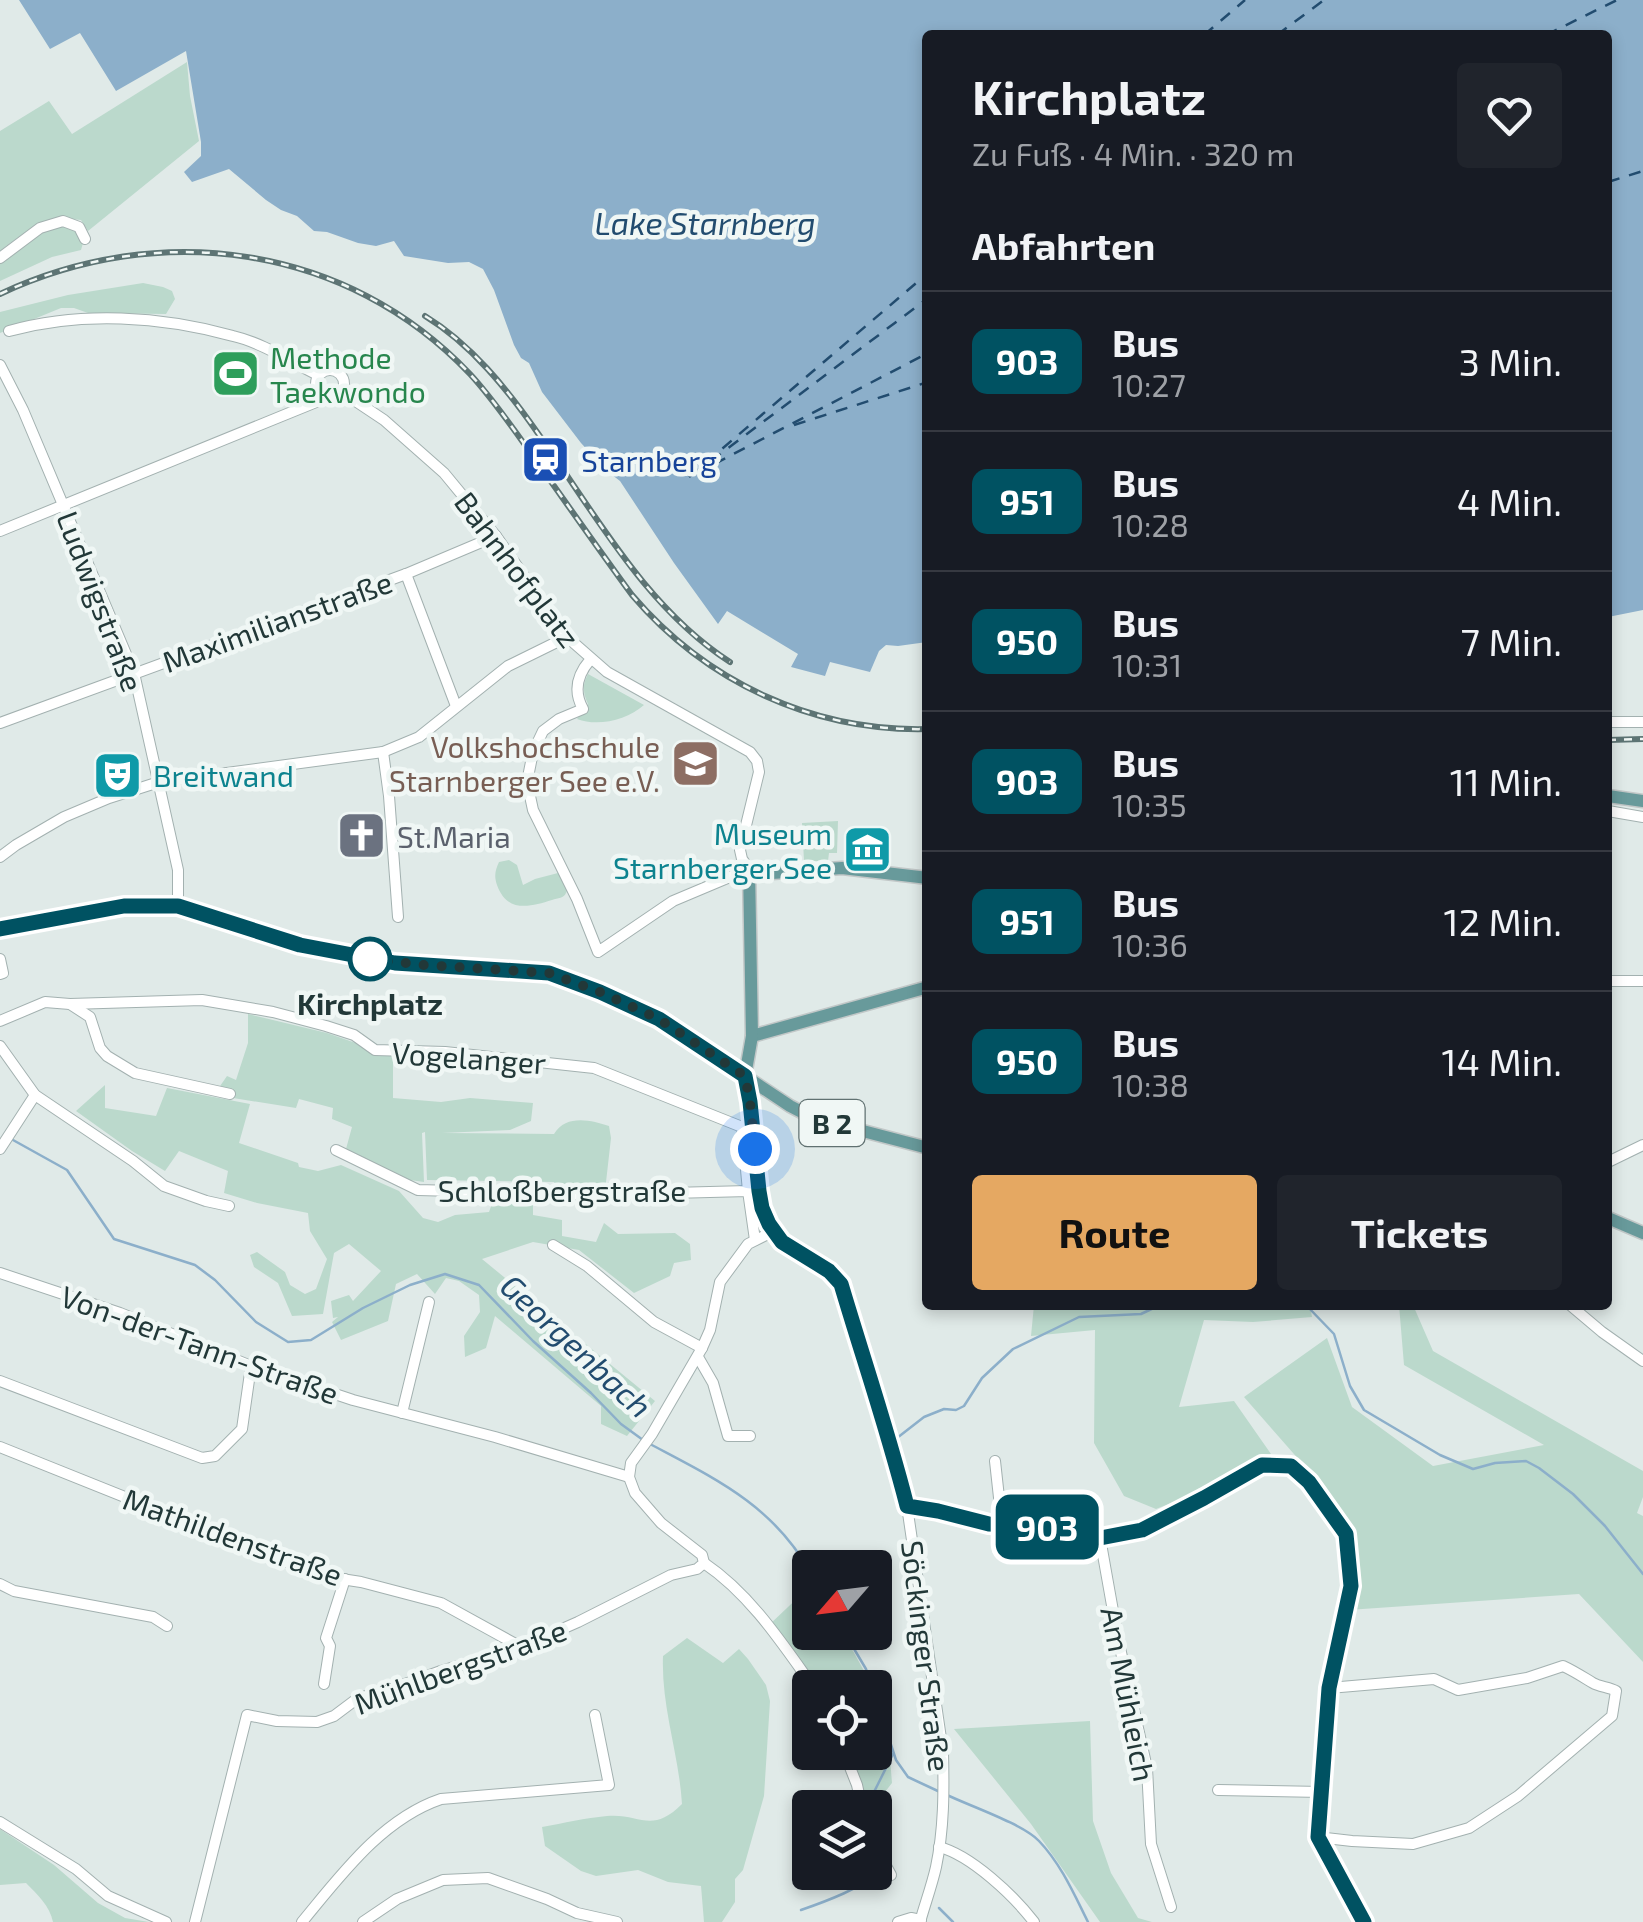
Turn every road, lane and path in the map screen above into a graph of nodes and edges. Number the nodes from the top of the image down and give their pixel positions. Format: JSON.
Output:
{"nodes":[{"id":1,"x":85,"y":240,"type":"dead end"},
{"id":2,"x":0,"y":258,"type":"edge"},
{"id":3,"x":5,"y":333,"type":"edge"},
{"id":4,"x":0,"y":366,"type":"edge"},
{"id":5,"x":318,"y":375,"type":"junction"},
{"id":6,"x":342,"y":392,"type":"junction"},
{"id":7,"x":326,"y":398,"type":"junction"},
{"id":8,"x":64,"y":506,"type":"junction"},
{"id":9,"x":0,"y":531,"type":"edge"},
{"id":10,"x":496,"y":536,"type":"junction"},
{"id":11,"x":406,"y":574,"type":"junction"},
{"id":12,"x":566,"y":638,"type":"junction"},
{"id":13,"x":590,"y":660,"type":"junction"},
{"id":14,"x":134,"y":673,"type":"junction"},
{"id":15,"x":456,"y":706,"type":"junction"},
{"id":16,"x":0,"y":722,"type":"edge"},
{"id":17,"x":1612,"y":722,"type":"edge"},
{"id":18,"x":1643,"y":722,"type":"edge"},
{"id":19,"x":383,"y":752,"type":"junction"},
{"id":20,"x":159,"y":782,"type":"junction"},
{"id":21,"x":1612,"y":797,"type":"edge"},
{"id":22,"x":1643,"y":801,"type":"edge"},
{"id":23,"x":1612,"y":812,"type":"edge"},
{"id":24,"x":1643,"y":817,"type":"edge"},
{"id":25,"x":0,"y":857,"type":"edge"},
{"id":26,"x":749,"y":869,"type":"junction"},
{"id":27,"x":922,"y":877,"type":"edge"},
{"id":28,"x":178,"y":906,"type":"junction"},
{"id":29,"x":398,"y":916,"type":"dead end"},
{"id":30,"x":0,"y":929,"type":"edge"},
{"id":31,"x":0,"y":959,"type":"edge"},
{"id":32,"x":0,"y":974,"type":"edge"},
{"id":33,"x":1612,"y":981,"type":"edge"},
{"id":34,"x":1643,"y":981,"type":"edge"},
{"id":35,"x":922,"y":989,"type":"edge"},
{"id":36,"x":70,"y":1004,"type":"junction"},
{"id":37,"x":0,"y":1020,"type":"edge"},
{"id":38,"x":752,"y":1036,"type":"junction"},
{"id":39,"x":0,"y":1046,"type":"edge"},
{"id":40,"x":745,"y":1076,"type":"junction"},
{"id":41,"x":230,"y":1094,"type":"dead end"},
{"id":42,"x":35,"y":1096,"type":"junction"},
{"id":43,"x":2,"y":1145,"type":"edge"},
{"id":44,"x":1643,"y":1145,"type":"edge"},
{"id":45,"x":922,"y":1146,"type":"edge"},
{"id":46,"x":336,"y":1150,"type":"dead end"},
{"id":47,"x":1612,"y":1160,"type":"edge"},
{"id":48,"x":748,"y":1191,"type":"junction"},
{"id":49,"x":229,"y":1206,"type":"dead end"},
{"id":50,"x":1612,"y":1220,"type":"edge"},
{"id":51,"x":774,"y":1231,"type":"junction"},
{"id":52,"x":1643,"y":1234,"type":"edge"},
{"id":53,"x":755,"y":1240,"type":"junction"},
{"id":54,"x":553,"y":1245,"type":"dead end"},
{"id":55,"x":0,"y":1273,"type":"edge"},
{"id":56,"x":429,"y":1302,"type":"dead end"},
{"id":57,"x":1576,"y":1310,"type":"edge"},
{"id":58,"x":700,"y":1352,"type":"junction"},
{"id":59,"x":1643,"y":1361,"type":"edge"},
{"id":60,"x":251,"y":1366,"type":"junction"},
{"id":61,"x":1,"y":1385,"type":"edge"},
{"id":62,"x":402,"y":1412,"type":"junction"},
{"id":63,"x":750,"y":1436,"type":"dead end"},
{"id":64,"x":0,"y":1447,"type":"edge"},
{"id":65,"x":996,"y":1461,"type":"dead end"},
{"id":66,"x":629,"y":1477,"type":"junction"},
{"id":67,"x":907,"y":1506,"type":"junction"},
{"id":68,"x":1002,"y":1525,"type":"junction"},
{"id":69,"x":1100,"y":1538,"type":"junction"},
{"id":70,"x":704,"y":1563,"type":"junction"},
{"id":71,"x":345,"y":1579,"type":"junction"},
{"id":72,"x":0,"y":1584,"type":"edge"},
{"id":73,"x":167,"y":1626,"type":"dead end"},
{"id":74,"x":521,"y":1647,"type":"junction"},
{"id":75,"x":801,"y":1670,"type":"edge"},
{"id":76,"x":324,"y":1684,"type":"dead end"},
{"id":77,"x":1329,"y":1688,"type":"junction"},
{"id":78,"x":595,"y":1714,"type":"dead end"},
{"id":79,"x":1218,"y":1790,"type":"dead end"},
{"id":80,"x":1322,"y":1792,"type":"junction"},
{"id":81,"x":0,"y":1822,"type":"edge"},
{"id":82,"x":1318,"y":1837,"type":"junction"},
{"id":83,"x":939,"y":1846,"type":"junction"},
{"id":84,"x":1172,"y":1907,"type":"dead end"},
{"id":85,"x":921,"y":1921,"type":"edge"},
{"id":86,"x":166,"y":1922,"type":"edge"},
{"id":87,"x":195,"y":1922,"type":"edge"},
{"id":88,"x":302,"y":1922,"type":"edge"},
{"id":89,"x":363,"y":1922,"type":"edge"},
{"id":90,"x":617,"y":1922,"type":"edge"},
{"id":91,"x":898,"y":1922,"type":"edge"},
{"id":92,"x":1034,"y":1922,"type":"edge"},
{"id":93,"x":1364,"y":1922,"type":"edge"}],
"edges":[{"from":1,"to":2,"type":"street"},
{"from":3,"to":5,"type":"street"},
{"from":4,"to":8,"type":"street","name":"Ludwigstraße"},
{"from":5,"to":6,"type":"street"},
{"from":5,"to":7,"type":"street"},
{"from":6,"to":7,"type":"street"},
{"from":6,"to":10,"type":"street","name":"Bahnhofplatz"},
{"from":7,"to":8,"type":"street"},
{"from":8,"to":9,"type":"street"},
{"from":8,"to":14,"type":"street","name":"Ludwigstraße"},
{"from":10,"to":11,"type":"street","name":"Maximilianstraße"},
{"from":10,"to":12,"type":"street","name":"Bahnhofplatz"},
{"from":11,"to":14,"type":"street","name":"Maximilianstraße"},
{"from":11,"to":15,"type":"street"},
{"from":12,"to":13,"type":"street","name":"Bahnhofplatz"},
{"from":12,"to":15,"type":"street"},
{"from":13,"to":26,"type":"street","name":"Bahnhofplatz"},
{"from":13,"to":26,"type":"street"},
{"from":14,"to":16,"type":"street","name":"Maximilianstraße"},
{"from":14,"to":20,"type":"street","name":"Ludwigstraße"},
{"from":15,"to":19,"type":"street"},
{"from":17,"to":18,"type":"street"},
{"from":19,"to":20,"type":"street"},
{"from":19,"to":29,"type":"street"},
{"from":20,"to":25,"type":"street"},
{"from":20,"to":28,"type":"street","name":"Ludwigstraße"},
{"from":21,"to":22,"type":"main road"},
{"from":23,"to":24,"type":"street"},
{"from":26,"to":27,"type":"main road"},
{"from":26,"to":38,"type":"main road"},
{"from":28,"to":30,"type":"main road","number":"B 2"},
{"from":28,"to":40,"type":"main road","number":"B 2"},
{"from":31,"to":32,"type":"street"},
{"from":33,"to":34,"type":"street"},
{"from":35,"to":38,"type":"main road"},
{"from":36,"to":37,"type":"street"},
{"from":36,"to":41,"type":"street"},
{"from":36,"to":48,"type":"street","name":"Vogelanger"},
{"from":38,"to":40,"type":"main road"},
{"from":39,"to":42,"type":"street"},
{"from":40,"to":45,"type":"main road","number":"B 2"},
{"from":40,"to":51,"type":"street"},
{"from":42,"to":43,"type":"street"},
{"from":42,"to":49,"type":"street"},
{"from":44,"to":47,"type":"street"},
{"from":46,"to":48,"type":"street","name":"Schloßbergstraße"},
{"from":48,"to":53,"type":"street"},
{"from":50,"to":52,"type":"main road"},
{"from":51,"to":53,"type":"street"},
{"from":51,"to":67,"type":"street","name":"Söckinger Straße"},
{"from":53,"to":58,"type":"street"},
{"from":54,"to":58,"type":"street"},
{"from":55,"to":60,"type":"street","name":"Von-der-Tann-Straße"},
{"from":56,"to":62,"type":"street"},
{"from":57,"to":59,"type":"street"},
{"from":58,"to":63,"type":"street"},
{"from":58,"to":66,"type":"street"},
{"from":60,"to":61,"type":"street"},
{"from":60,"to":62,"type":"street","name":"Von-der-Tann-Straße"},
{"from":62,"to":66,"type":"street","name":"Von-der-Tann-Straße"},
{"from":64,"to":71,"type":"street","name":"Mathildenstraße"},
{"from":65,"to":68,"type":"street"},
{"from":66,"to":70,"type":"street"},
{"from":67,"to":68,"type":"street"},
{"from":67,"to":83,"type":"street","name":"Söckinger Straße"},
{"from":68,"to":69,"type":"street"},
{"from":69,"to":77,"type":"street"},
{"from":69,"to":84,"type":"street","name":"Am Mühleich"},
{"from":70,"to":74,"type":"street","name":"Mühlbergstraße"},
{"from":70,"to":75,"type":"street"},
{"from":71,"to":74,"type":"street","name":"Mathildenstraße"},
{"from":71,"to":76,"type":"street"},
{"from":72,"to":73,"type":"street"},
{"from":74,"to":87,"type":"street","name":"Mühlbergstraße"},
{"from":77,"to":80,"type":"street"},
{"from":77,"to":82,"type":"street"},
{"from":78,"to":88,"type":"street"},
{"from":79,"to":80,"type":"street"},
{"from":80,"to":82,"type":"street"},
{"from":81,"to":86,"type":"street"},
{"from":82,"to":93,"type":"street"},
{"from":83,"to":85,"type":"street","name":"Söckinger Straße"},
{"from":83,"to":92,"type":"street"},
{"from":85,"to":91,"type":"street"},
{"from":89,"to":90,"type":"street"}]}
